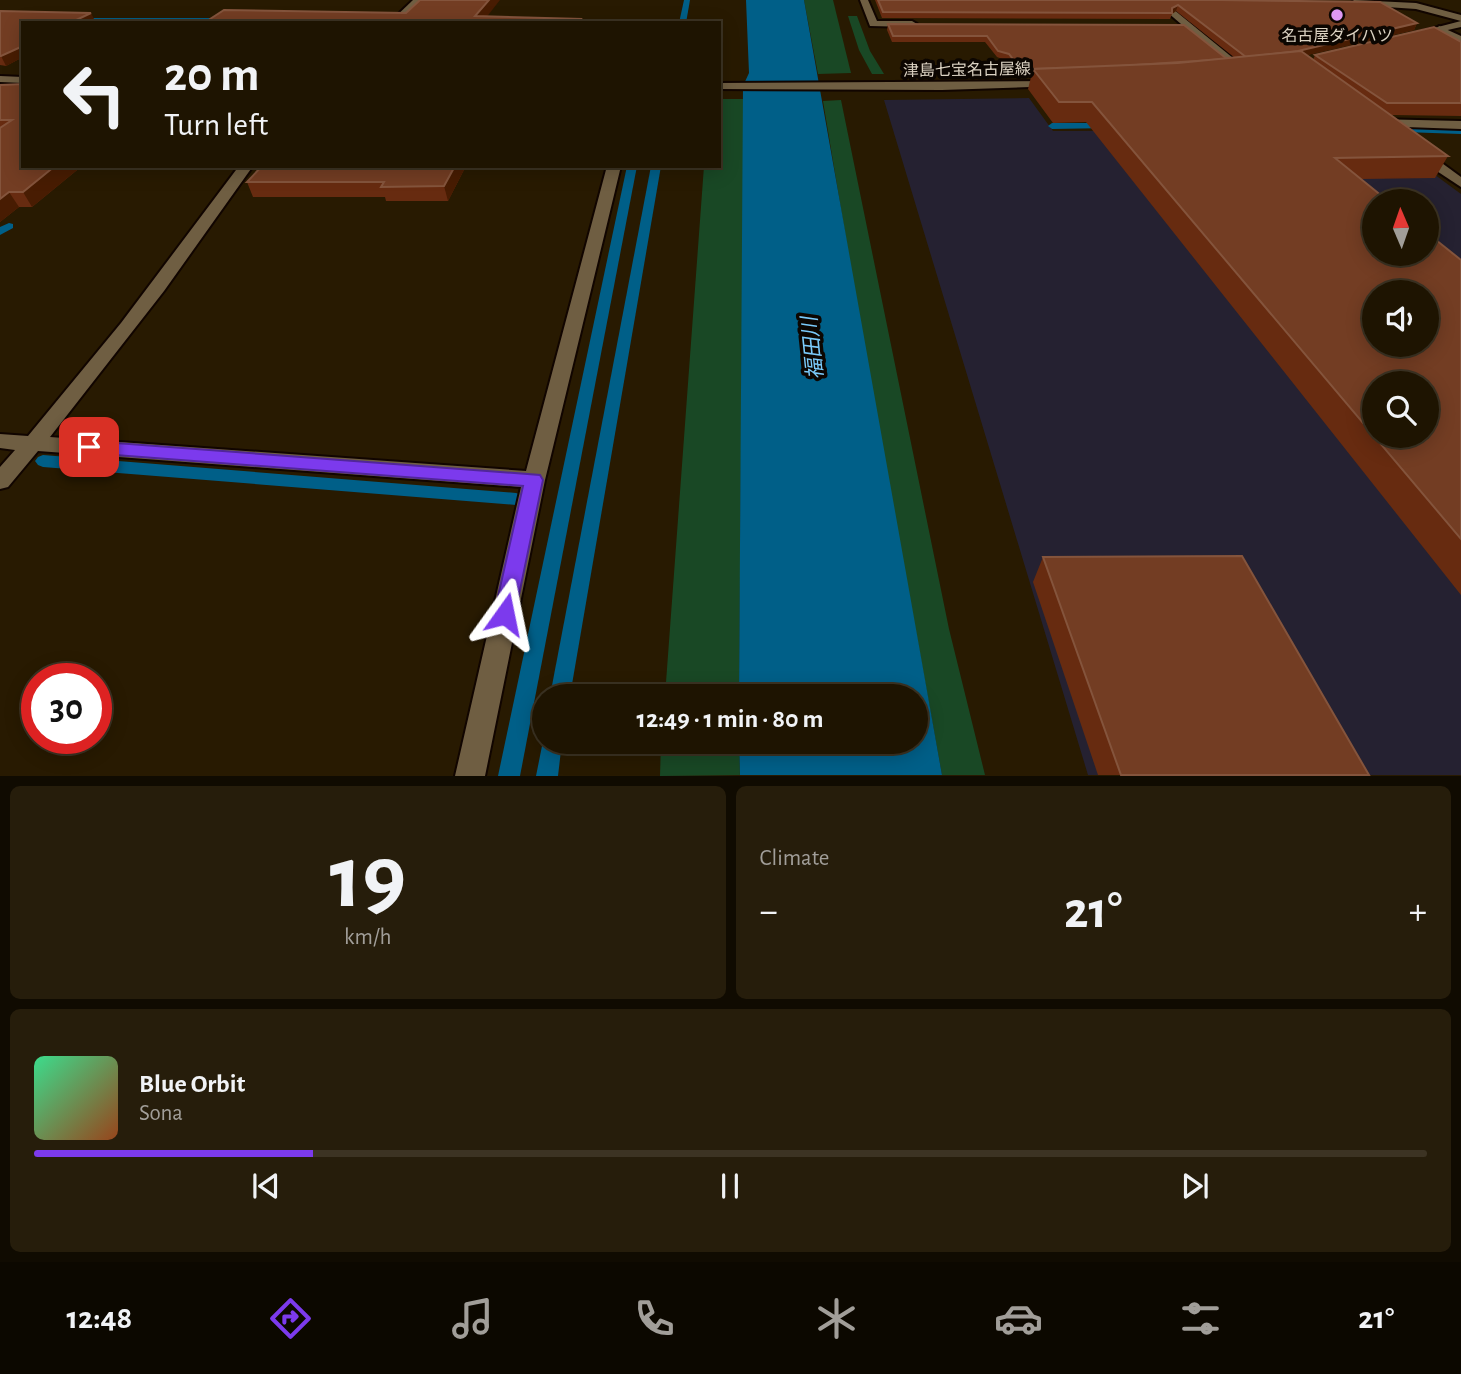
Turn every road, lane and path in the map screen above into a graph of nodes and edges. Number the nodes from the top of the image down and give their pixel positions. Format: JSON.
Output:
{"nodes":[{"id":1,"x":418,"y":0,"type":"edge"},
{"id":2,"x":864,"y":0,"type":"edge"},
{"id":3,"x":1157,"y":0,"type":"edge"},
{"id":4,"x":1170,"y":0,"type":"edge"},
{"id":5,"x":1340,"y":2,"type":"edge"},
{"id":6,"x":1461,"y":18,"type":"edge"},
{"id":7,"x":396,"y":21,"type":"edge"},
{"id":8,"x":927,"y":24,"type":"edge"},
{"id":9,"x":1461,"y":24,"type":"edge"},
{"id":10,"x":1173,"y":25,"type":"edge"},
{"id":11,"x":1186,"y":25,"type":"junction"},
{"id":12,"x":1438,"y":29,"type":"junction"},
{"id":13,"x":1398,"y":38,"type":"edge"},
{"id":14,"x":1461,"y":40,"type":"edge"},
{"id":15,"x":1254,"y":68,"type":"edge"},
{"id":16,"x":1240,"y":69,"type":"junction"},
{"id":17,"x":1227,"y":71,"type":"edge"},
{"id":18,"x":0,"y":79,"type":"edge"},
{"id":19,"x":21,"y":79,"type":"edge"},
{"id":20,"x":1061,"y":84,"type":"edge"},
{"id":21,"x":721,"y":86,"type":"edge"},
{"id":22,"x":0,"y":92,"type":"edge"},
{"id":23,"x":1461,"y":125,"type":"edge"},
{"id":24,"x":245,"y":168,"type":"edge"},
{"id":25,"x":613,"y":168,"type":"edge"},
{"id":26,"x":1461,"y":183,"type":"edge"},
{"id":27,"x":0,"y":441,"type":"edge"},
{"id":28,"x":34,"y":443,"type":"junction"},
{"id":29,"x":534,"y":480,"type":"junction"},
{"id":30,"x":0,"y":481,"type":"edge"},
{"id":31,"x":470,"y":775,"type":"edge"}],
"edges":[{"from":1,"to":7,"type":"street"},
{"from":2,"to":8,"type":"street"},
{"from":3,"to":4,"type":"street"},
{"from":3,"to":11,"type":"street"},
{"from":5,"to":6,"type":"street"},
{"from":9,"to":12,"type":"street"},
{"from":10,"to":11,"type":"street"},
{"from":11,"to":16,"type":"street"},
{"from":12,"to":13,"type":"street"},
{"from":12,"to":14,"type":"street"},
{"from":15,"to":16,"type":"street"},
{"from":16,"to":17,"type":"street"},
{"from":18,"to":19,"type":"street"},
{"from":19,"to":22,"type":"street"},
{"from":20,"to":21,"type":"street","name":"津島七宝名古屋線"},
{"from":23,"to":26,"type":"street"},
{"from":24,"to":28,"type":"street"},
{"from":25,"to":29,"type":"street"},
{"from":27,"to":28,"type":"street"},
{"from":28,"to":29,"type":"street"},
{"from":28,"to":30,"type":"street"},
{"from":29,"to":31,"type":"street"}]}
